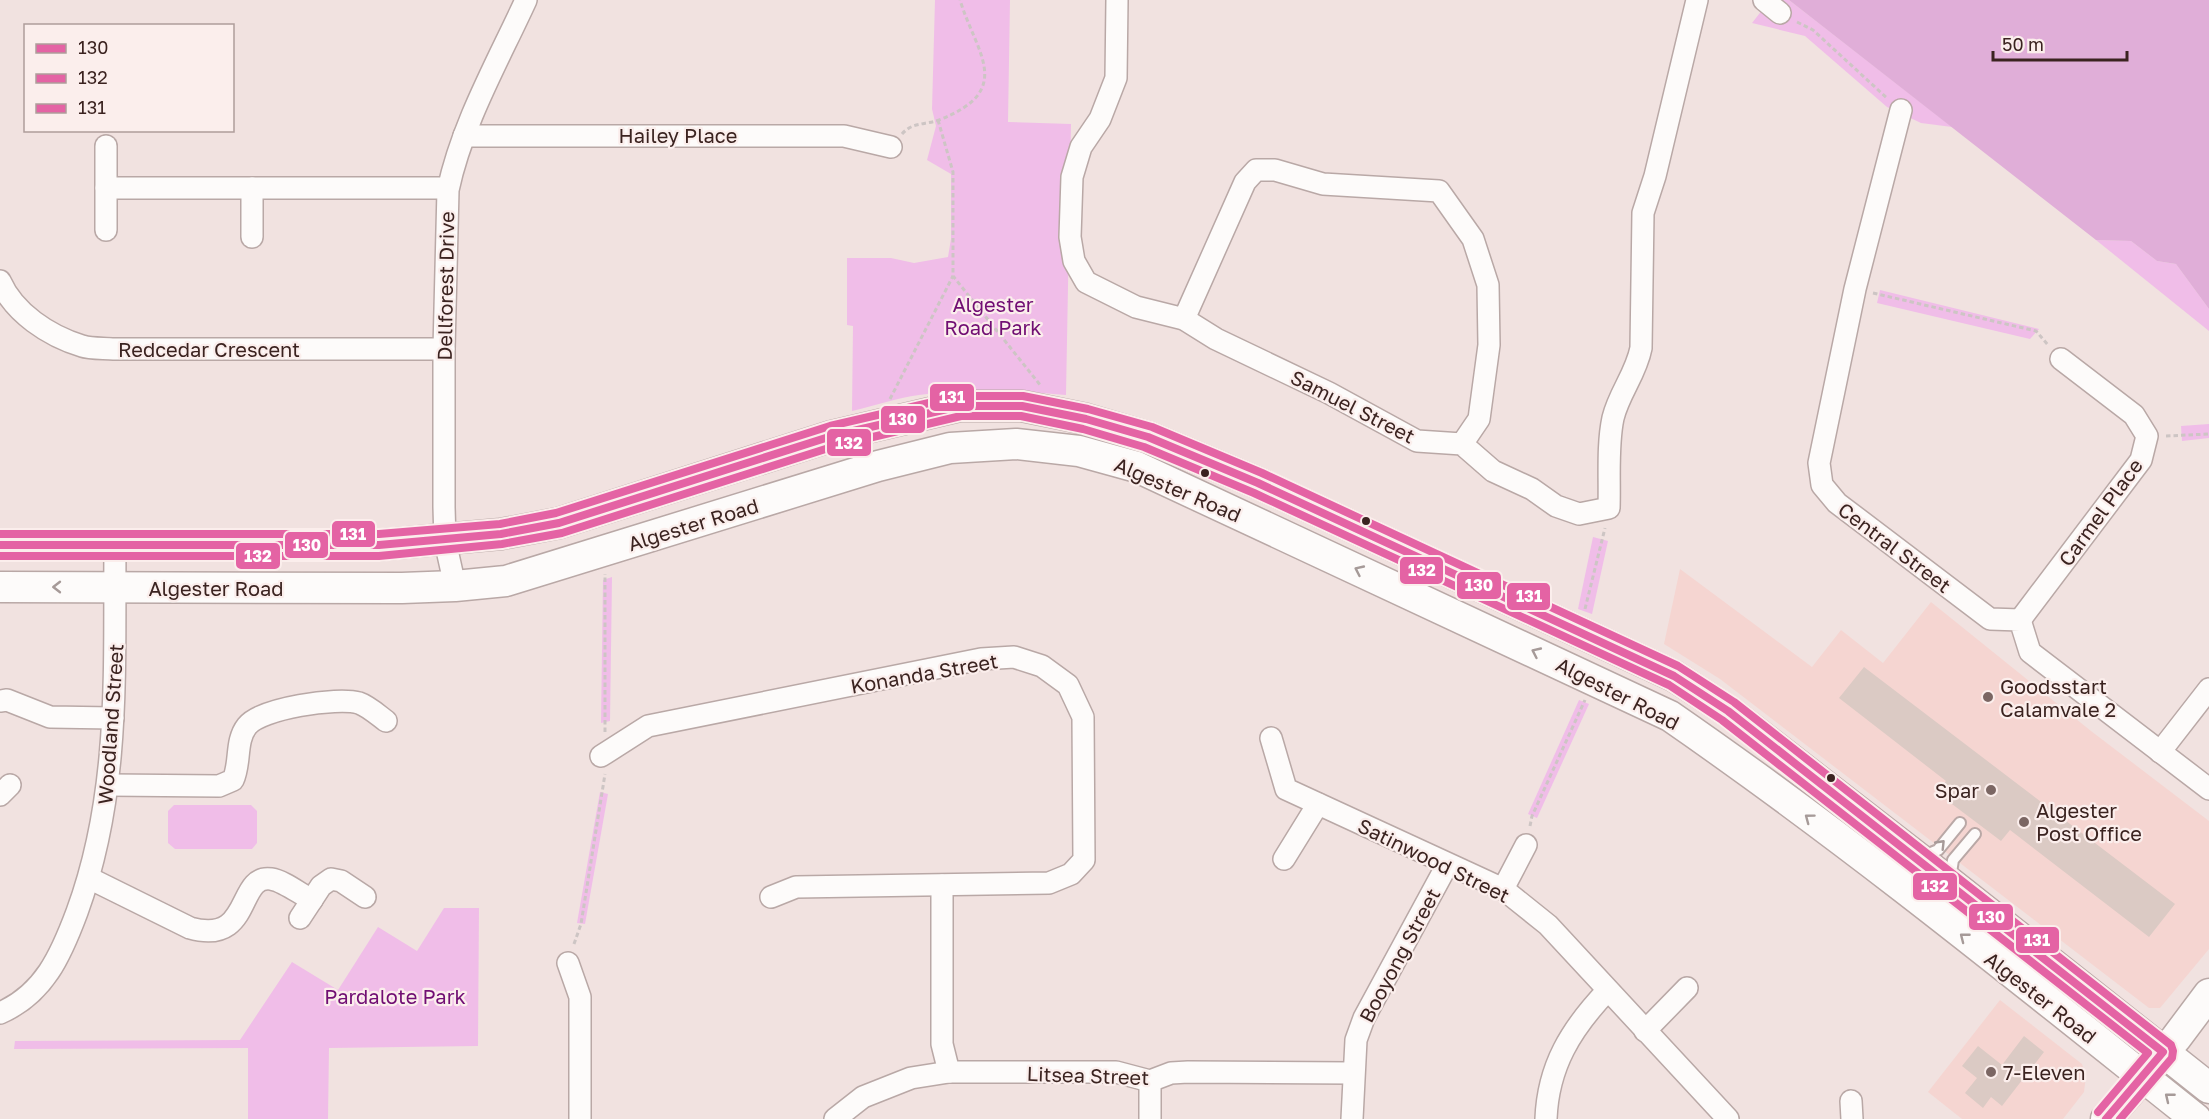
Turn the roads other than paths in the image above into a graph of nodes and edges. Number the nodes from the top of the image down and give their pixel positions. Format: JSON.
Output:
{"nodes":[{"id":1,"x":526,"y":0,"type":"edge"},
{"id":2,"x":1117,"y":0,"type":"edge"},
{"id":3,"x":1697,"y":0,"type":"edge"},
{"id":4,"x":1901,"y":110,"type":"road end"},
{"id":5,"x":464,"y":136,"type":"junction"},
{"id":6,"x":106,"y":146,"type":"dead end"},
{"id":7,"x":891,"y":147,"type":"road end"},
{"id":8,"x":106,"y":188,"type":"junction"},
{"id":9,"x":252,"y":188,"type":"junction"},
{"id":10,"x":448,"y":188,"type":"junction"},
{"id":11,"x":106,"y":230,"type":"dead end"},
{"id":12,"x":252,"y":237,"type":"dead end"},
{"id":13,"x":0,"y":281,"type":"edge"},
{"id":14,"x":1184,"y":319,"type":"junction"},
{"id":15,"x":444,"y":350,"type":"junction"},
{"id":16,"x":2061,"y":359,"type":"road end"},
{"id":17,"x":1462,"y":444,"type":"junction"},
{"id":18,"x":445,"y":541,"type":"junction"},
{"id":19,"x":115,"y":544,"type":"junction"},
{"id":20,"x":0,"y":545,"type":"edge"},
{"id":21,"x":455,"y":586,"type":"junction"},
{"id":22,"x":0,"y":587,"type":"edge"},
{"id":23,"x":115,"y":588,"type":"junction"},
{"id":24,"x":2020,"y":620,"type":"junction"},
{"id":25,"x":2209,"y":689,"type":"edge"},
{"id":26,"x":0,"y":701,"type":"edge"},
{"id":27,"x":113,"y":718,"type":"junction"},
{"id":28,"x":386,"y":721,"type":"dead end"},
{"id":29,"x":1271,"y":738,"type":"dead end"},
{"id":30,"x":2160,"y":752,"type":"junction"},
{"id":31,"x":601,"y":756,"type":"road end"},
{"id":32,"x":109,"y":785,"type":"junction"},
{"id":33,"x":2209,"y":789,"type":"edge"},
{"id":34,"x":1318,"y":804,"type":"junction"},
{"id":35,"x":1960,"y":823,"type":"dead end"},
{"id":36,"x":1976,"y":834,"type":"dead end"},
{"id":37,"x":1526,"y":845,"type":"road end"},
{"id":38,"x":1918,"y":858,"type":"junction"},
{"id":39,"x":1284,"y":859,"type":"dead end"},
{"id":40,"x":1447,"y":865,"type":"junction"},
{"id":41,"x":89,"y":878,"type":"junction"},
{"id":42,"x":1949,"y":882,"type":"junction"},
{"id":43,"x":942,"y":885,"type":"junction"},
{"id":44,"x":1503,"y":889,"type":"junction"},
{"id":45,"x":365,"y":897,"type":"dead end"},
{"id":46,"x":771,"y":897,"type":"dead end"},
{"id":47,"x":312,"y":900,"type":"junction"},
{"id":48,"x":300,"y":918,"type":"dead end"},
{"id":49,"x":568,"y":963,"type":"road end"},
{"id":50,"x":1687,"y":988,"type":"dead end"},
{"id":51,"x":1607,"y":991,"type":"junction"},
{"id":52,"x":2209,"y":994,"type":"edge"},
{"id":53,"x":0,"y":1013,"type":"edge"},
{"id":54,"x":1646,"y":1031,"type":"junction"},
{"id":55,"x":2163,"y":1052,"type":"junction"},
{"id":56,"x":949,"y":1072,"type":"junction"},
{"id":57,"x":1352,"y":1073,"type":"junction"},
{"id":58,"x":2142,"y":1076,"type":"junction"},
{"id":59,"x":1150,"y":1081,"type":"junction"},
{"id":60,"x":2209,"y":1088,"type":"edge"},
{"id":61,"x":580,"y":1119,"type":"edge"},
{"id":62,"x":835,"y":1119,"type":"edge"},
{"id":63,"x":1150,"y":1119,"type":"edge"},
{"id":64,"x":1352,"y":1119,"type":"edge"},
{"id":65,"x":1546,"y":1119,"type":"edge"},
{"id":66,"x":1728,"y":1119,"type":"edge"},
{"id":67,"x":2106,"y":1119,"type":"edge"},
{"id":68,"x":2196,"y":1119,"type":"edge"}],
"edges":[{"from":1,"to":5,"type":"street","name":"Dellforest Drive"},
{"from":2,"to":14,"type":"street","name":"Samuel Street"},
{"from":3,"to":17,"type":"street"},
{"from":4,"to":24,"type":"street","name":"Central Street"},
{"from":5,"to":7,"type":"street","name":"Hailey Place"},
{"from":5,"to":10,"type":"street","name":"Dellforest Drive"},
{"from":6,"to":8,"type":"street"},
{"from":8,"to":9,"type":"street"},
{"from":8,"to":11,"type":"street"},
{"from":9,"to":10,"type":"street"},
{"from":9,"to":12,"type":"street"},
{"from":10,"to":15,"type":"street","name":"Dellforest Drive"},
{"from":13,"to":15,"type":"street","name":"Redcedar Crescent"},
{"from":14,"to":17,"type":"street","name":"Samuel Street"},
{"from":14,"to":17,"type":"street"},
{"from":15,"to":18,"type":"street","name":"Dellforest Drive"},
{"from":16,"to":24,"type":"street","name":"Carmel Place"},
{"from":18,"to":19,"type":"main road","name":"Algester Road"},
{"from":18,"to":21,"type":"street","name":"Dellforest Drive"},
{"from":18,"to":38,"type":"main road","name":"Algester Road"},
{"from":19,"to":20,"type":"main road","name":"Algester Road"},
{"from":19,"to":23,"type":"street","name":"Woodland Street"},
{"from":21,"to":23,"type":"main road","name":"Algester Road"},
{"from":58,"to":21,"type":"main road","name":"Algester Road","one_way":true},
{"from":23,"to":22,"type":"main road","name":"Algester Road","one_way":true},
{"from":23,"to":27,"type":"street","name":"Woodland Street"},
{"from":24,"to":30,"type":"street"},
{"from":25,"to":30,"type":"street"},
{"from":26,"to":27,"type":"street"},
{"from":27,"to":32,"type":"street","name":"Woodland Street"},
{"from":28,"to":32,"type":"street"},
{"from":29,"to":34,"type":"street","name":"Satinwood Street"},
{"from":30,"to":33,"type":"street"},
{"from":31,"to":43,"type":"street","name":"Konanda Street"},
{"from":32,"to":41,"type":"street","name":"Woodland Street"},
{"from":34,"to":39,"type":"street"},
{"from":34,"to":40,"type":"street","name":"Satinwood Street"},
{"from":38,"to":35,"type":"lane","one_way":true},
{"from":36,"to":42,"type":"lane"},
{"from":37,"to":44,"type":"street"},
{"from":38,"to":42,"type":"main road","name":"Algester Road"},
{"from":40,"to":44,"type":"street","name":"Satinwood Street"},
{"from":40,"to":57,"type":"street","name":"Booyong Street"},
{"from":41,"to":47,"type":"street"},
{"from":41,"to":53,"type":"street","name":"Woodland Street"},
{"from":42,"to":55,"type":"main road","name":"Algester Road"},
{"from":43,"to":46,"type":"street","name":"Konanda Street"},
{"from":43,"to":56,"type":"street"},
{"from":44,"to":51,"type":"street","name":"Satinwood Street"},
{"from":45,"to":47,"type":"street"},
{"from":47,"to":48,"type":"street"},
{"from":49,"to":61,"type":"street"},
{"from":50,"to":54,"type":"street"},
{"from":51,"to":54,"type":"street","name":"Satinwood Street"},
{"from":51,"to":65,"type":"street"},
{"from":52,"to":55,"type":"main road"},
{"from":54,"to":66,"type":"street","name":"Satinwood Street"},
{"from":55,"to":58,"type":"main road"},
{"from":55,"to":60,"type":"main road","name":"Algester Road"},
{"from":56,"to":59,"type":"street","name":"Litsea Street"},
{"from":56,"to":62,"type":"street","name":"Litsea Street"},
{"from":57,"to":59,"type":"street","name":"Litsea Street"},
{"from":57,"to":64,"type":"street","name":"Booyong Street"},
{"from":58,"to":67,"type":"main road"},
{"from":68,"to":58,"type":"main road","name":"Algester Road","one_way":true},
{"from":59,"to":63,"type":"street"}]}
